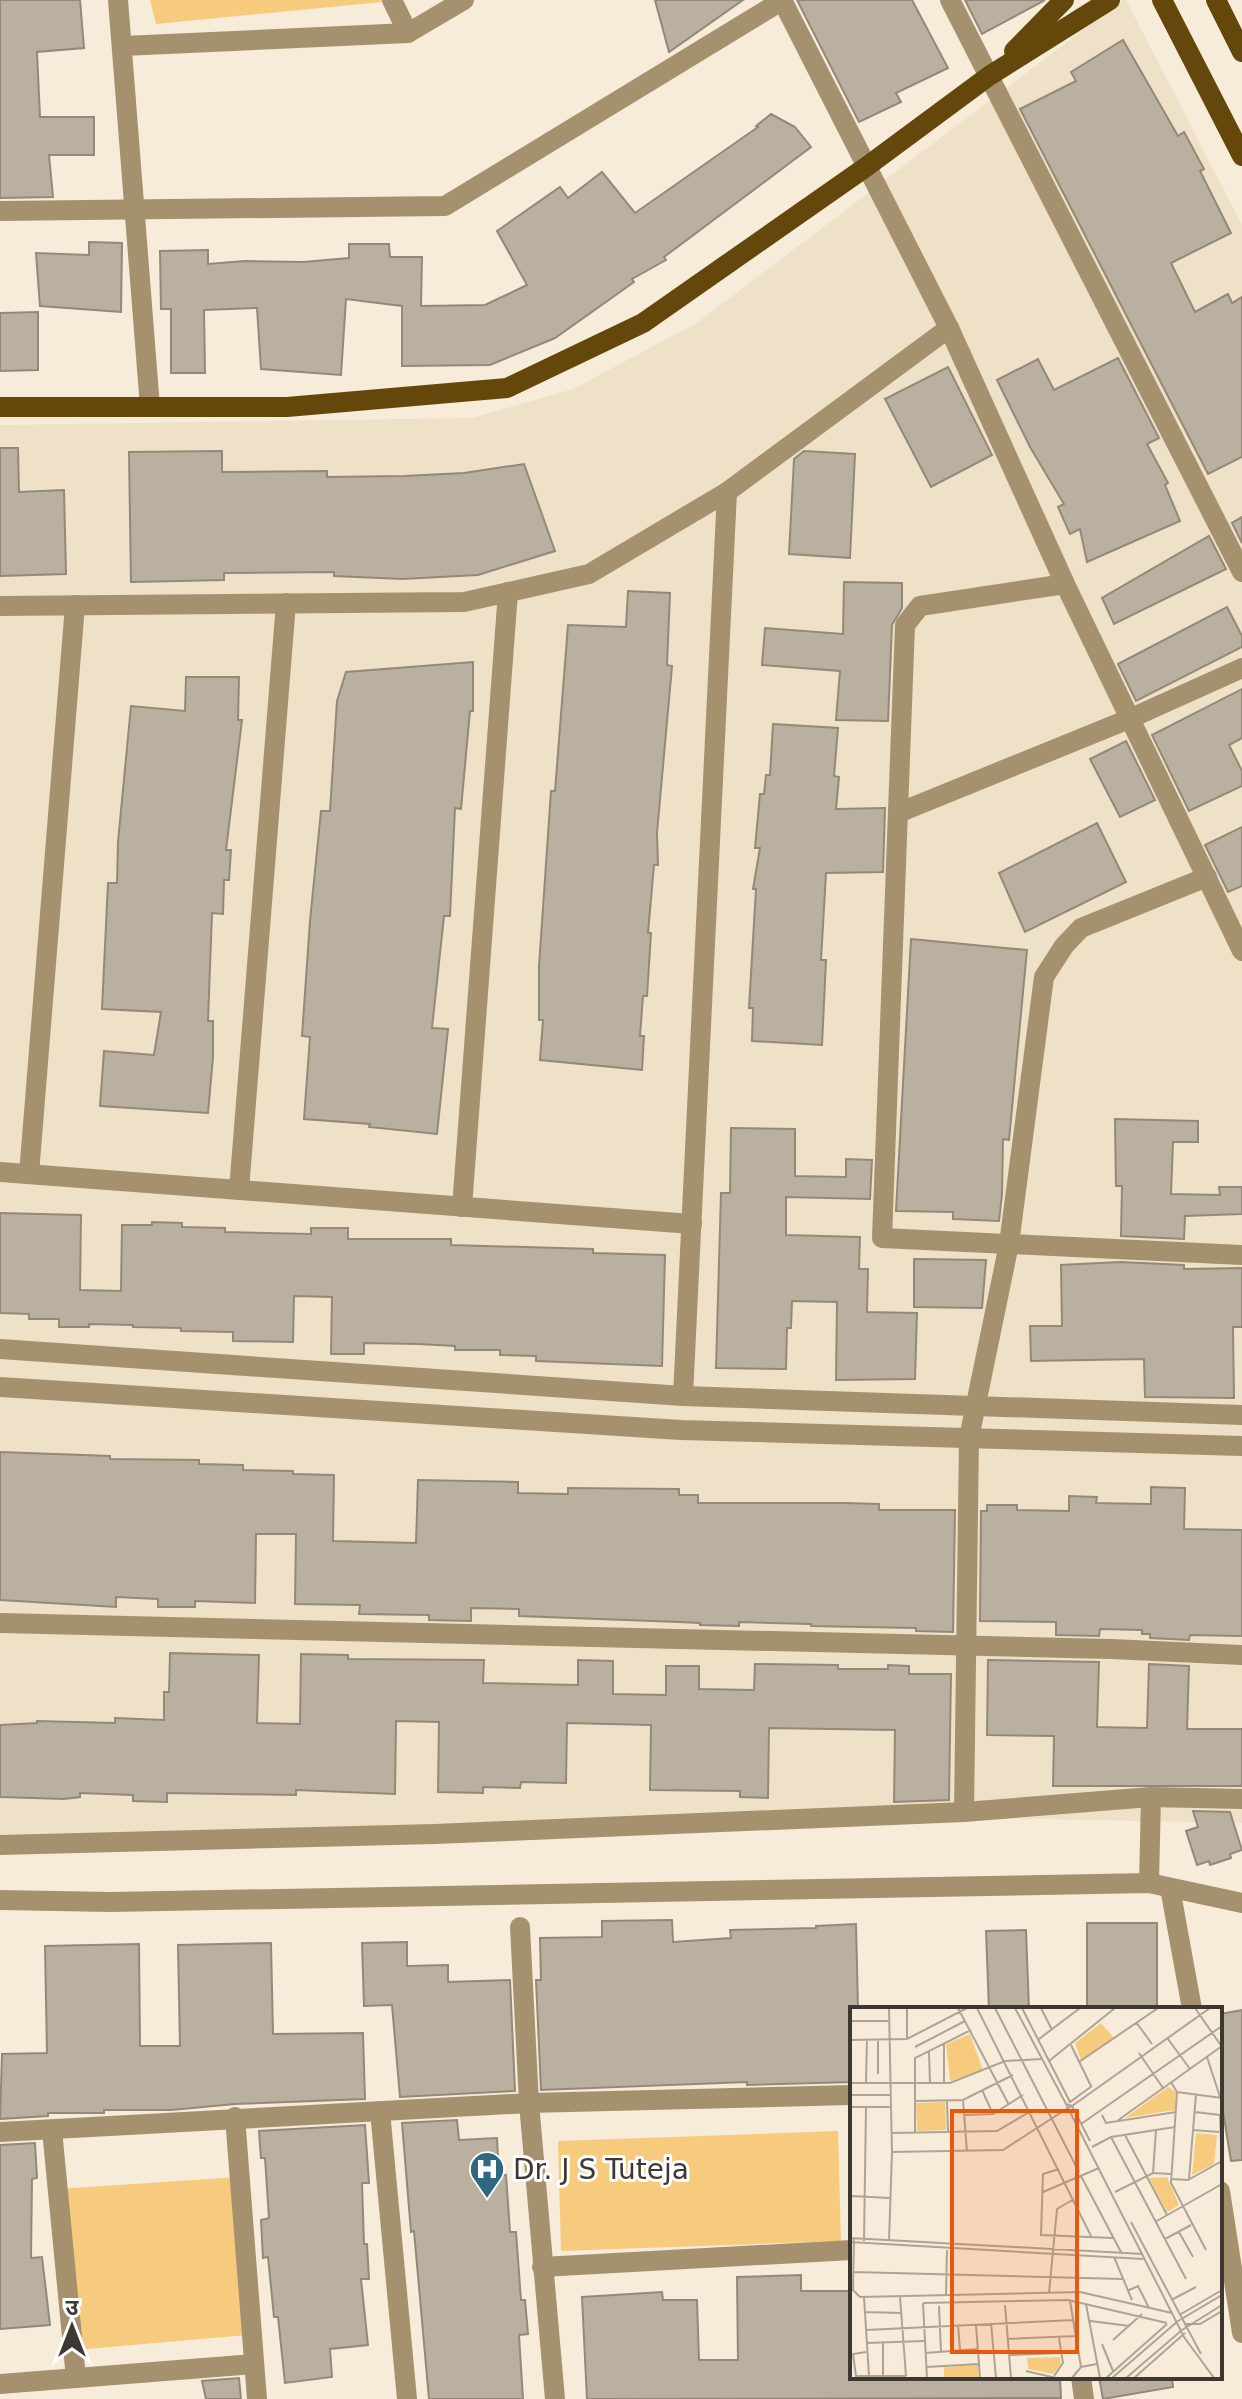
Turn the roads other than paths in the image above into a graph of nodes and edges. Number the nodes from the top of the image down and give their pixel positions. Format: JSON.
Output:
{"nodes":[{"id":1,"x":118,"y":0,"type":"edge"},
{"id":2,"x":392,"y":0,"type":"edge"},
{"id":3,"x":464,"y":0,"type":"edge"},
{"id":4,"x":782,"y":0,"type":"edge"},
{"id":5,"x":950,"y":0,"type":"edge"},
{"id":6,"x":1064,"y":0,"type":"edge"},
{"id":7,"x":1110,"y":0,"type":"edge"},
{"id":8,"x":1162,"y":0,"type":"edge"},
{"id":9,"x":1216,"y":0,"type":"edge"},
{"id":10,"x":408,"y":33,"type":"junction"},
{"id":11,"x":123,"y":46,"type":"junction"},
{"id":12,"x":1242,"y":52,"type":"edge"},
{"id":13,"x":989,"y":76,"type":"junction"},
{"id":14,"x":1242,"y":156,"type":"edge"},
{"id":15,"x":866,"y":167,"type":"junction"},
{"id":16,"x":134,"y":210,"type":"junction"},
{"id":17,"x":0,"y":211,"type":"edge"},
{"id":18,"x":949,"y":328,"type":"junction"},
{"id":19,"x":0,"y":407,"type":"edge"},
{"id":20,"x":150,"y":407,"type":"junction"},
{"id":21,"x":727,"y":492,"type":"junction"},
{"id":22,"x":1242,"y":572,"type":"edge"},
{"id":23,"x":1065,"y":584,"type":"junction"},
{"id":24,"x":508,"y":592,"type":"junction"},
{"id":25,"x":286,"y":603,"type":"junction"},
{"id":26,"x":75,"y":605,"type":"junction"},
{"id":27,"x":0,"y":606,"type":"edge"},
{"id":28,"x":1242,"y":668,"type":"edge"},
{"id":29,"x":1129,"y":719,"type":"junction"},
{"id":30,"x":898,"y":813,"type":"junction"},
{"id":31,"x":1207,"y":877,"type":"junction"},
{"id":32,"x":1242,"y":951,"type":"edge"},
{"id":33,"x":0,"y":1172,"type":"edge"},
{"id":34,"x":29,"y":1174,"type":"junction"},
{"id":35,"x":239,"y":1190,"type":"junction"},
{"id":36,"x":462,"y":1207,"type":"junction"},
{"id":37,"x":692,"y":1224,"type":"junction"},
{"id":38,"x":1009,"y":1244,"type":"junction"},
{"id":39,"x":1242,"y":1255,"type":"edge"},
{"id":40,"x":0,"y":1349,"type":"edge"},
{"id":41,"x":0,"y":1387,"type":"edge"},
{"id":42,"x":683,"y":1396,"type":"junction"},
{"id":43,"x":977,"y":1408,"type":"junction"},
{"id":44,"x":1242,"y":1415,"type":"edge"},
{"id":45,"x":969,"y":1438,"type":"junction"},
{"id":46,"x":1242,"y":1446,"type":"edge"},
{"id":47,"x":0,"y":1623,"type":"edge"},
{"id":48,"x":965,"y":1647,"type":"junction"},
{"id":49,"x":1242,"y":1655,"type":"edge"},
{"id":50,"x":1151,"y":1797,"type":"junction"},
{"id":51,"x":1242,"y":1799,"type":"edge"},
{"id":52,"x":964,"y":1812,"type":"junction"},
{"id":53,"x":0,"y":1845,"type":"edge"},
{"id":54,"x":1149,"y":1883,"type":"junction"},
{"id":55,"x":1170,"y":1888,"type":"junction"},
{"id":56,"x":0,"y":1900,"type":"edge"},
{"id":57,"x":1242,"y":1903,"type":"edge"},
{"id":58,"x":520,"y":1927,"type":"dead end"},
{"id":59,"x":1192,"y":2007,"type":"edge"},
{"id":60,"x":850,"y":2095,"type":"edge"},
{"id":61,"x":529,"y":2103,"type":"junction"},
{"id":62,"x":380,"y":2111,"type":"junction"},
{"id":63,"x":235,"y":2117,"type":"junction"},
{"id":64,"x":52,"y":2130,"type":"junction"},
{"id":65,"x":0,"y":2132,"type":"edge"},
{"id":66,"x":1223,"y":2241,"type":"edge"},
{"id":67,"x":850,"y":2250,"type":"edge"},
{"id":68,"x":542,"y":2267,"type":"junction"},
{"id":69,"x":1242,"y":2333,"type":"edge"},
{"id":70,"x":254,"y":2364,"type":"junction"},
{"id":71,"x":76,"y":2378,"type":"junction"},
{"id":72,"x":1081,"y":2379,"type":"edge"},
{"id":73,"x":0,"y":2384,"type":"edge"},
{"id":74,"x":257,"y":2399,"type":"edge"},
{"id":75,"x":407,"y":2399,"type":"edge"},
{"id":76,"x":555,"y":2399,"type":"edge"},
{"id":77,"x":1084,"y":2399,"type":"edge"}],
"edges":[{"from":1,"to":11,"type":"street"},
{"from":2,"to":10,"type":"street"},
{"from":3,"to":10,"type":"street"},
{"from":4,"to":15,"type":"street"},
{"from":4,"to":16,"type":"street"},
{"from":5,"to":13,"type":"street"},
{"from":6,"to":13,"type":"main road"},
{"from":7,"to":13,"type":"main road"},
{"from":8,"to":14,"type":"main road"},
{"from":9,"to":12,"type":"main road"},
{"from":10,"to":11,"type":"street"},
{"from":11,"to":16,"type":"street"},
{"from":13,"to":15,"type":"main road"},
{"from":13,"to":22,"type":"street"},
{"from":15,"to":18,"type":"street"},
{"from":15,"to":20,"type":"main road"},
{"from":16,"to":17,"type":"street"},
{"from":16,"to":20,"type":"street"},
{"from":18,"to":21,"type":"street"},
{"from":18,"to":23,"type":"street"},
{"from":19,"to":20,"type":"main road"},
{"from":21,"to":24,"type":"street"},
{"from":21,"to":37,"type":"street"},
{"from":23,"to":29,"type":"street"},
{"from":23,"to":30,"type":"street"},
{"from":24,"to":25,"type":"street"},
{"from":24,"to":36,"type":"street"},
{"from":25,"to":26,"type":"street"},
{"from":25,"to":35,"type":"street"},
{"from":26,"to":27,"type":"street"},
{"from":26,"to":34,"type":"street"},
{"from":28,"to":29,"type":"street"},
{"from":29,"to":30,"type":"street"},
{"from":29,"to":31,"type":"street"},
{"from":30,"to":38,"type":"street"},
{"from":31,"to":32,"type":"street"},
{"from":31,"to":38,"type":"street"},
{"from":33,"to":34,"type":"street"},
{"from":34,"to":35,"type":"street"},
{"from":35,"to":36,"type":"street"},
{"from":36,"to":37,"type":"street"},
{"from":37,"to":42,"type":"street"},
{"from":38,"to":39,"type":"street"},
{"from":38,"to":43,"type":"street"},
{"from":40,"to":42,"type":"street"},
{"from":41,"to":45,"type":"street"},
{"from":42,"to":43,"type":"street"},
{"from":43,"to":44,"type":"street"},
{"from":43,"to":45,"type":"street"},
{"from":45,"to":46,"type":"street"},
{"from":45,"to":48,"type":"street"},
{"from":47,"to":48,"type":"street"},
{"from":48,"to":49,"type":"street"},
{"from":48,"to":52,"type":"street"},
{"from":50,"to":51,"type":"street"},
{"from":50,"to":52,"type":"street"},
{"from":50,"to":54,"type":"street"},
{"from":52,"to":53,"type":"street"},
{"from":54,"to":55,"type":"street"},
{"from":54,"to":56,"type":"street"},
{"from":55,"to":57,"type":"street"},
{"from":55,"to":59,"type":"street"},
{"from":58,"to":61,"type":"street"},
{"from":60,"to":61,"type":"street"},
{"from":61,"to":62,"type":"street"},
{"from":61,"to":68,"type":"street"},
{"from":62,"to":63,"type":"street"},
{"from":62,"to":75,"type":"street"},
{"from":63,"to":64,"type":"street"},
{"from":63,"to":70,"type":"street"},
{"from":64,"to":65,"type":"street"},
{"from":64,"to":71,"type":"street"},
{"from":66,"to":69,"type":"street"},
{"from":67,"to":68,"type":"street"},
{"from":68,"to":76,"type":"street"},
{"from":70,"to":71,"type":"street"},
{"from":70,"to":74,"type":"street"},
{"from":71,"to":73,"type":"street"},
{"from":72,"to":77,"type":"street"}]}
